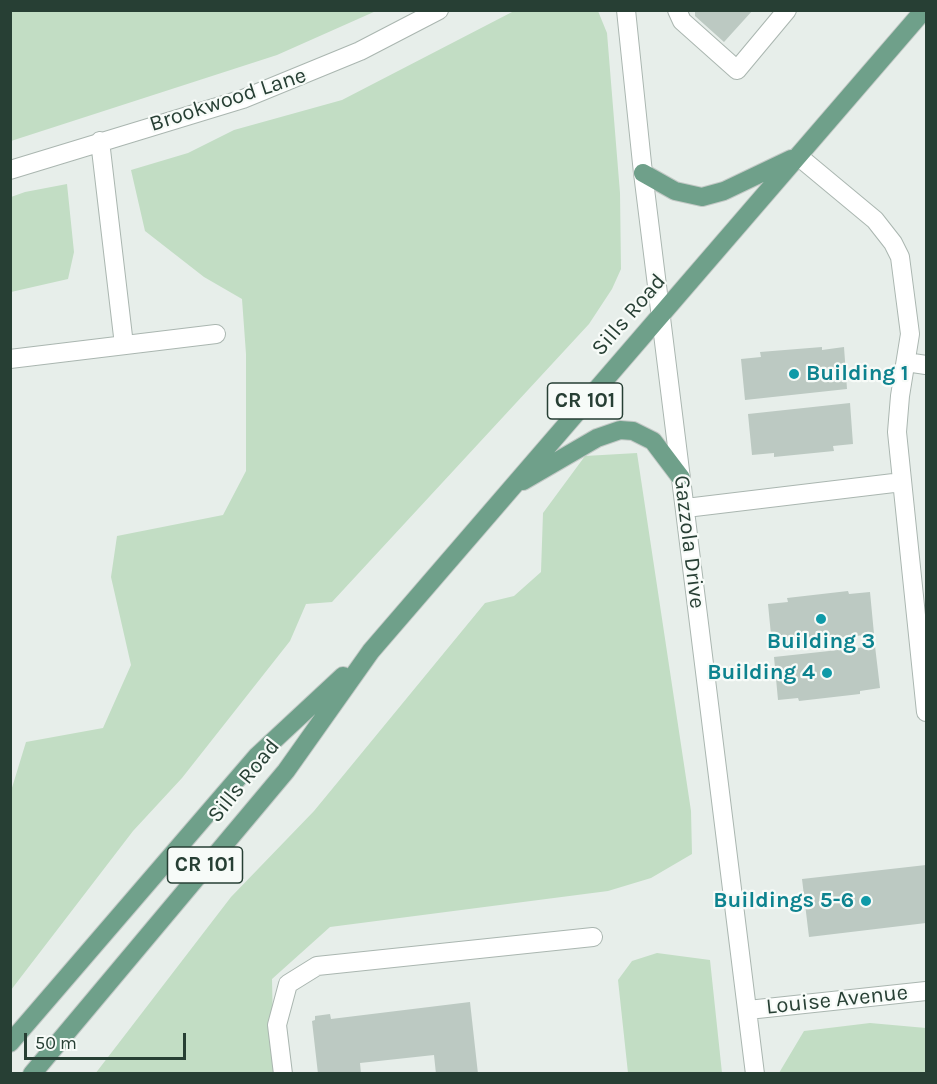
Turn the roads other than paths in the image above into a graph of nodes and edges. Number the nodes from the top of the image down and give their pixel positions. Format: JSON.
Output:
{"nodes":[{"id":1,"x":439,"y":10,"type":"edge"},
{"id":2,"x":626,"y":10,"type":"edge"},
{"id":3,"x":677,"y":10,"type":"edge"},
{"id":4,"x":787,"y":10,"type":"edge"},
{"id":5,"x":919,"y":12,"type":"edge"},
{"id":6,"x":100,"y":141,"type":"junction"},
{"id":7,"x":798,"y":156,"type":"junction"},
{"id":8,"x":10,"y":170,"type":"edge"},
{"id":9,"x":643,"y":173,"type":"junction"},
{"id":10,"x":661,"y":315,"type":"junction"},
{"id":11,"x":216,"y":334,"type":"dead end"},
{"id":12,"x":124,"y":345,"type":"junction"},
{"id":13,"x":10,"y":359,"type":"edge"},
{"id":14,"x":906,"y":362,"type":"junction"},
{"id":15,"x":927,"y":364,"type":"edge"},
{"id":16,"x":681,"y":478,"type":"junction"},
{"id":17,"x":902,"y":482,"type":"junction"},
{"id":18,"x":511,"y":488,"type":"junction"},
{"id":19,"x":686,"y":508,"type":"junction"},
{"id":20,"x":370,"y":651,"type":"junction"},
{"id":21,"x":927,"y":712,"type":"edge"},
{"id":22,"x":593,"y":937,"type":"dead end"},
{"id":23,"x":927,"y":991,"type":"edge"},
{"id":24,"x":748,"y":1010,"type":"junction"},
{"id":25,"x":10,"y":1043,"type":"edge"},
{"id":26,"x":32,"y":1074,"type":"edge"},
{"id":27,"x":283,"y":1074,"type":"edge"},
{"id":28,"x":755,"y":1074,"type":"edge"}],
"edges":[{"from":1,"to":6,"type":"street","name":"Brookwood Lane"},
{"from":2,"to":9,"type":"street","name":"Gazzola Drive"},
{"from":3,"to":4,"type":"street"},
{"from":5,"to":7,"type":"main road","name":"Sills Road","number":"CR 101"},
{"from":6,"to":8,"type":"street","name":"Brookwood Lane"},
{"from":6,"to":12,"type":"street"},
{"from":7,"to":9,"type":"main road"},
{"from":7,"to":10,"type":"main road","name":"Sills Road","number":"CR 101"},
{"from":7,"to":14,"type":"street"},
{"from":9,"to":10,"type":"street","name":"Gazzola Drive"},
{"from":10,"to":16,"type":"street","name":"Gazzola Drive"},
{"from":10,"to":18,"type":"main road","name":"Sills Road","number":"CR 101"},
{"from":11,"to":12,"type":"street"},
{"from":12,"to":13,"type":"street"},
{"from":14,"to":15,"type":"street"},
{"from":14,"to":17,"type":"street"},
{"from":16,"to":18,"type":"main road"},
{"from":16,"to":19,"type":"street","name":"Gazzola Drive"},
{"from":17,"to":19,"type":"street"},
{"from":17,"to":21,"type":"street"},
{"from":18,"to":20,"type":"main road","name":"Sills Road","number":"CR 101"},
{"from":19,"to":24,"type":"street","name":"Gazzola Drive"},
{"from":20,"to":25,"type":"main road","name":"Sills Road","number":"CR 101"},
{"from":20,"to":26,"type":"main road","name":"Sills Road","number":"CR 101"},
{"from":22,"to":27,"type":"street"},
{"from":23,"to":24,"type":"street","name":"Louise Avenue"},
{"from":24,"to":28,"type":"street","name":"Gazzola Drive"}]}
